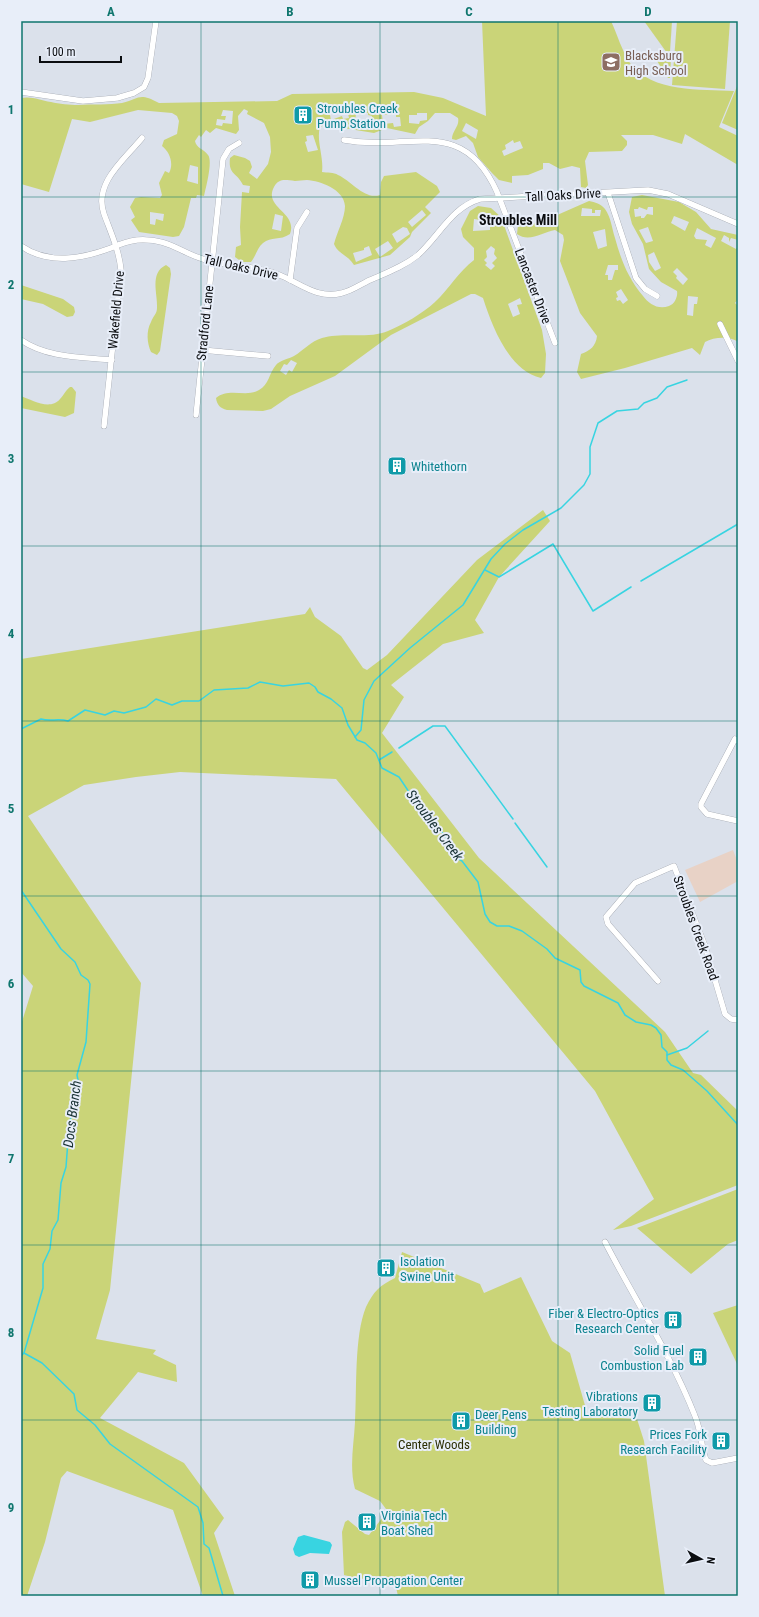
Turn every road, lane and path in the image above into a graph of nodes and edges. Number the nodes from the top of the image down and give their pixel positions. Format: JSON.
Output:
{"nodes":[{"id":1,"x":156,"y":21,"type":"edge"},
{"id":2,"x":21,"y":92,"type":"edge"},
{"id":3,"x":142,"y":138,"type":"dead end"},
{"id":4,"x":344,"y":140,"type":"dead end"},
{"id":5,"x":239,"y":143,"type":"dead end"},
{"id":6,"x":608,"y":193,"type":"junction"},
{"id":7,"x":500,"y":199,"type":"junction"},
{"id":8,"x":308,"y":212,"type":"dead end"},
{"id":9,"x":738,"y":224,"type":"edge"},
{"id":10,"x":117,"y":245,"type":"junction"},
{"id":11,"x":21,"y":246,"type":"edge"},
{"id":12,"x":211,"y":261,"type":"junction"},
{"id":13,"x":290,"y":280,"type":"junction"},
{"id":14,"x":657,"y":296,"type":"dead end"},
{"id":15,"x":720,"y":324,"type":"dead end"},
{"id":16,"x":21,"y":340,"type":"edge"},
{"id":17,"x":555,"y":343,"type":"dead end"},
{"id":18,"x":202,"y":350,"type":"junction"},
{"id":19,"x":268,"y":356,"type":"dead end"},
{"id":20,"x":112,"y":360,"type":"junction"},
{"id":21,"x":738,"y":361,"type":"edge"},
{"id":22,"x":196,"y":415,"type":"dead end"},
{"id":23,"x":104,"y":426,"type":"dead end"},
{"id":24,"x":738,"y":741,"type":"edge"},
{"id":25,"x":738,"y":820,"type":"edge"},
{"id":26,"x":658,"y":981,"type":"dead end"},
{"id":27,"x":738,"y":1020,"type":"edge"},
{"id":28,"x":605,"y":1242,"type":"dead end"},
{"id":29,"x":738,"y":1458,"type":"edge"}],
"edges":[{"from":1,"to":2,"type":"street"},
{"from":3,"to":10,"type":"street","name":"Wakefield Drive"},
{"from":4,"to":7,"type":"street","name":"Lancaster Drive"},
{"from":5,"to":12,"type":"street","name":"Stradford Lane"},
{"from":6,"to":7,"type":"street","name":"Tall Oaks Drive"},
{"from":6,"to":9,"type":"street","name":"Tall Oaks Drive"},
{"from":6,"to":14,"type":"street"},
{"from":7,"to":13,"type":"street","name":"Tall Oaks Drive"},
{"from":7,"to":17,"type":"street","name":"Lancaster Drive"},
{"from":8,"to":13,"type":"street"},
{"from":10,"to":11,"type":"street","name":"Tall Oaks Drive"},
{"from":10,"to":12,"type":"street","name":"Tall Oaks Drive"},
{"from":10,"to":20,"type":"street","name":"Wakefield Drive"},
{"from":12,"to":13,"type":"street","name":"Tall Oaks Drive"},
{"from":12,"to":18,"type":"street","name":"Stradford Lane"},
{"from":15,"to":21,"type":"street"},
{"from":16,"to":20,"type":"street"},
{"from":18,"to":19,"type":"street"},
{"from":18,"to":22,"type":"street","name":"Stradford Lane"},
{"from":20,"to":23,"type":"street","name":"Wakefield Drive"},
{"from":24,"to":25,"type":"street"},
{"from":26,"to":27,"type":"street","name":"Stroubles Creek Road"},
{"from":28,"to":29,"type":"street"}]}
